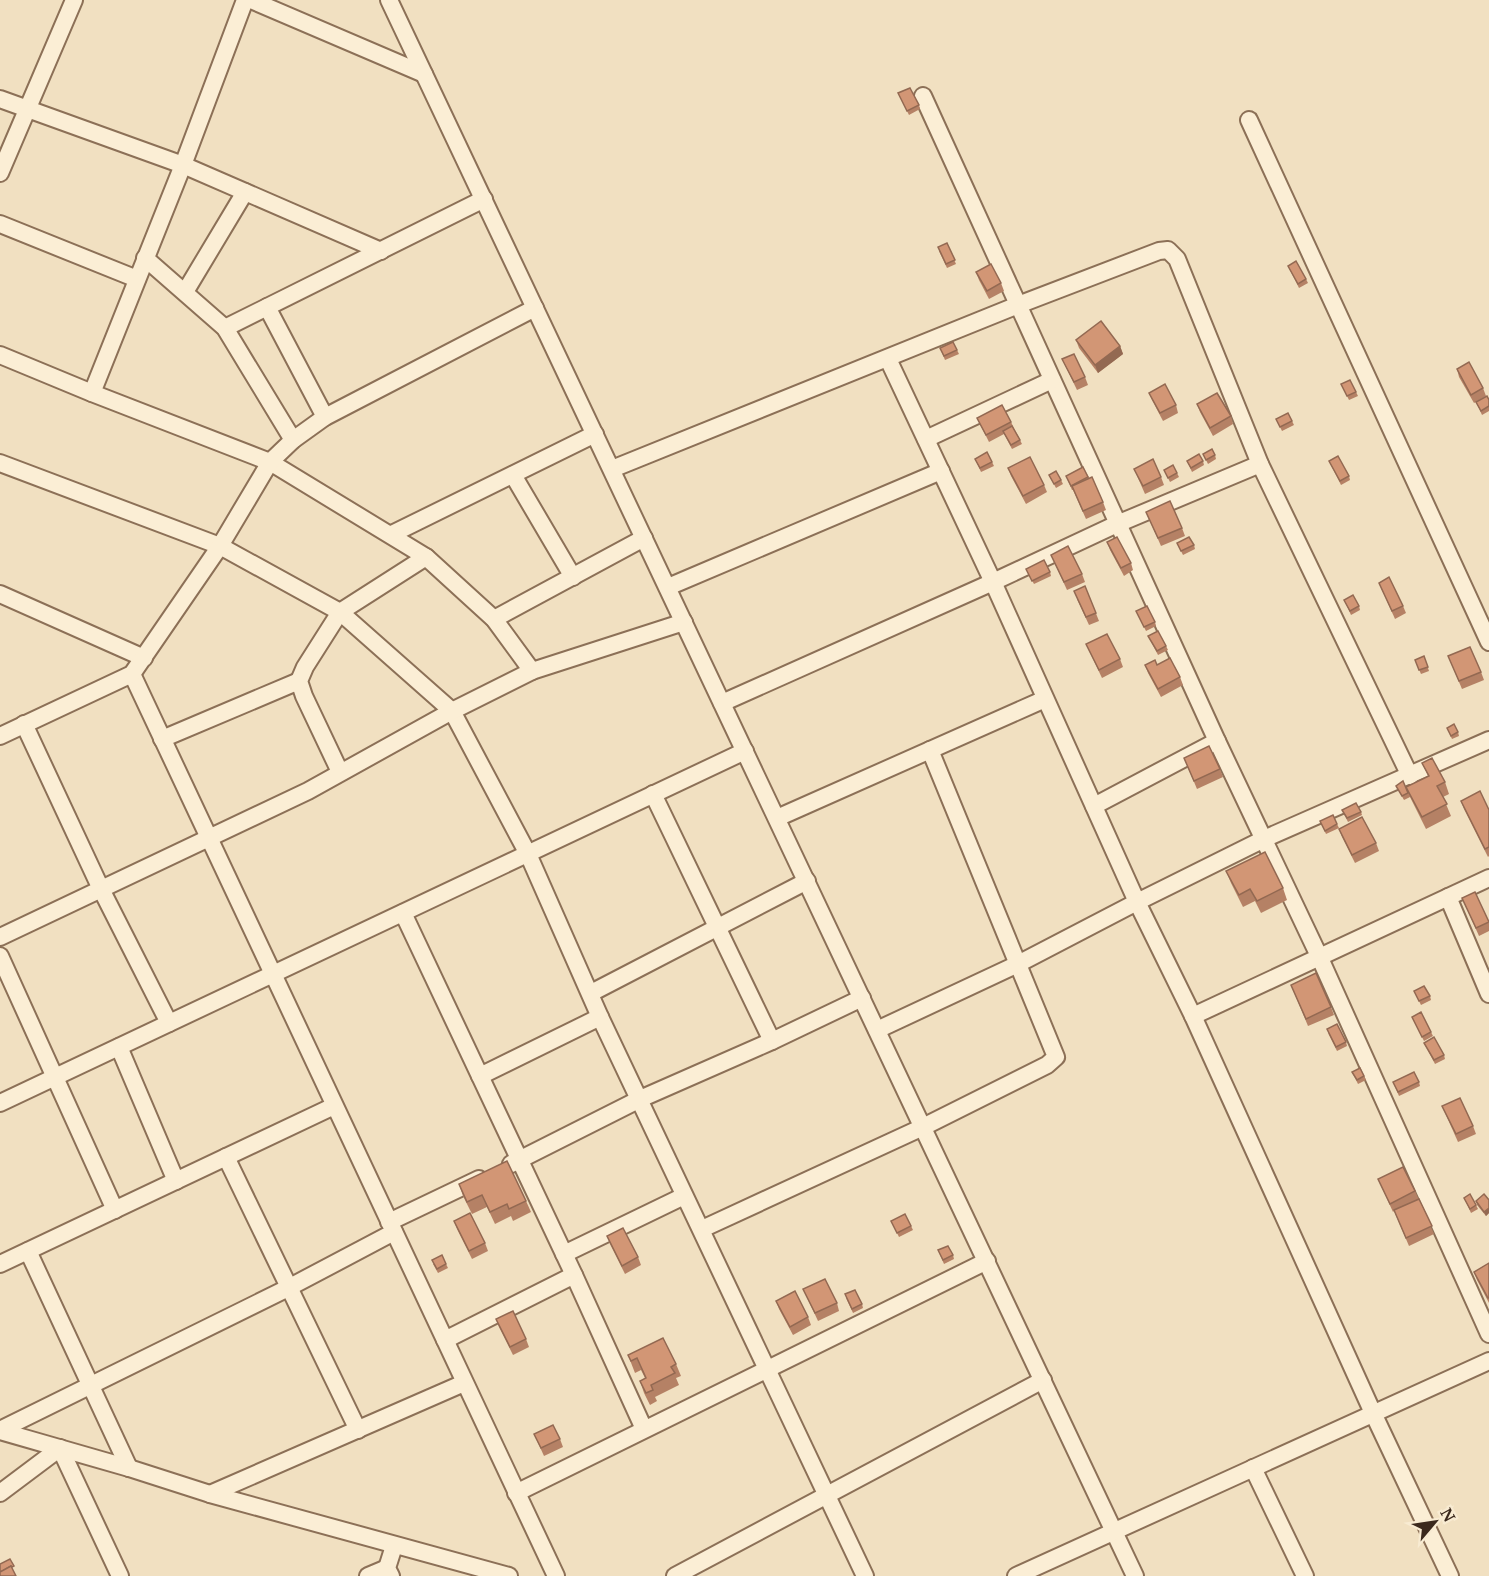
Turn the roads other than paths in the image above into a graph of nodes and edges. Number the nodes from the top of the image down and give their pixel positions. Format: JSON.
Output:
{"nodes":[{"id":1,"x":74,"y":0,"type":"edge"},
{"id":2,"x":245,"y":0,"type":"edge"},
{"id":3,"x":251,"y":0,"type":"edge"},
{"id":4,"x":389,"y":0,"type":"edge"},
{"id":5,"x":424,"y":74,"type":"junction"},
{"id":6,"x":923,"y":96,"type":"dead end"},
{"id":7,"x":0,"y":99,"type":"edge"},
{"id":8,"x":27,"y":110,"type":"junction"},
{"id":9,"x":1249,"y":120,"type":"dead end"},
{"id":10,"x":183,"y":165,"type":"junction"},
{"id":11,"x":0,"y":172,"type":"edge"},
{"id":12,"x":245,"y":192,"type":"junction"},
{"id":13,"x":484,"y":199,"type":"junction"},
{"id":14,"x":0,"y":224,"type":"edge"},
{"id":15,"x":381,"y":251,"type":"junction"},
{"id":16,"x":145,"y":258,"type":"junction"},
{"id":17,"x":137,"y":279,"type":"junction"},
{"id":18,"x":185,"y":292,"type":"junction"},
{"id":19,"x":1018,"y":305,"type":"junction"},
{"id":20,"x":267,"y":307,"type":"junction"},
{"id":21,"x":535,"y":308,"type":"junction"},
{"id":22,"x":225,"y":328,"type":"junction"},
{"id":23,"x":0,"y":355,"type":"edge"},
{"id":24,"x":888,"y":359,"type":"junction"},
{"id":25,"x":1052,"y":380,"type":"junction"},
{"id":26,"x":92,"y":393,"type":"junction"},
{"id":27,"x":325,"y":417,"type":"junction"},
{"id":28,"x":595,"y":434,"type":"junction"},
{"id":29,"x":926,"y":439,"type":"junction"},
{"id":30,"x":293,"y":440,"type":"junction"},
{"id":31,"x":270,"y":462,"type":"junction"},
{"id":32,"x":0,"y":463,"type":"edge"},
{"id":33,"x":1260,"y":464,"type":"junction"},
{"id":34,"x":612,"y":469,"type":"junction"},
{"id":35,"x":941,"y":471,"type":"junction"},
{"id":36,"x":513,"y":475,"type":"junction"},
{"id":37,"x":1117,"y":524,"type":"junction"},
{"id":38,"x":392,"y":534,"type":"junction"},
{"id":39,"x":644,"y":538,"type":"junction"},
{"id":40,"x":220,"y":546,"type":"junction"},
{"id":41,"x":426,"y":557,"type":"junction"},
{"id":42,"x":573,"y":577,"type":"junction"},
{"id":43,"x":993,"y":582,"type":"junction"},
{"id":44,"x":668,"y":587,"type":"junction"},
{"id":45,"x":0,"y":594,"type":"edge"},
{"id":46,"x":340,"y":612,"type":"junction"},
{"id":47,"x":494,"y":619,"type":"junction"},
{"id":48,"x":684,"y":622,"type":"junction"},
{"id":49,"x":1489,"y":642,"type":"edge"},
{"id":50,"x":144,"y":658,"type":"junction"},
{"id":51,"x":532,"y":671,"type":"junction"},
{"id":52,"x":132,"y":674,"type":"junction"},
{"id":53,"x":299,"y":681,"type":"junction"},
{"id":54,"x":1045,"y":699,"type":"junction"},
{"id":55,"x":722,"y":703,"type":"junction"},
{"id":56,"x":452,"y":711,"type":"junction"},
{"id":57,"x":24,"y":724,"type":"junction"},
{"id":58,"x":0,"y":736,"type":"edge"},
{"id":59,"x":162,"y":740,"type":"junction"},
{"id":60,"x":1489,"y":740,"type":"edge"},
{"id":61,"x":1217,"y":741,"type":"junction"},
{"id":62,"x":930,"y":750,"type":"junction"},
{"id":63,"x":745,"y":751,"type":"junction"},
{"id":64,"x":340,"y":772,"type":"junction"},
{"id":65,"x":1410,"y":777,"type":"junction"},
{"id":66,"x":653,"y":794,"type":"junction"},
{"id":67,"x":1094,"y":806,"type":"junction"},
{"id":68,"x":777,"y":818,"type":"junction"},
{"id":69,"x":209,"y":838,"type":"junction"},
{"id":70,"x":1264,"y":839,"type":"junction"},
{"id":71,"x":528,"y":854,"type":"junction"},
{"id":72,"x":1489,"y":878,"type":"edge"},
{"id":73,"x":807,"y":881,"type":"junction"},
{"id":74,"x":101,"y":889,"type":"junction"},
{"id":75,"x":1448,"y":897,"type":"junction"},
{"id":76,"x":1137,"y":902,"type":"junction"},
{"id":77,"x":403,"y":913,"type":"junction"},
{"id":78,"x":719,"y":928,"type":"junction"},
{"id":79,"x":0,"y":937,"type":"edge"},
{"id":80,"x":0,"y":956,"type":"edge"},
{"id":81,"x":1319,"y":956,"type":"junction"},
{"id":82,"x":1018,"y":964,"type":"junction"},
{"id":83,"x":273,"y":974,"type":"junction"},
{"id":84,"x":591,"y":993,"type":"junction"},
{"id":85,"x":1489,"y":994,"type":"edge"},
{"id":86,"x":862,"y":998,"type":"junction"},
{"id":87,"x":1193,"y":1016,"type":"junction"},
{"id":88,"x":600,"y":1017,"type":"junction"},
{"id":89,"x":169,"y":1023,"type":"junction"},
{"id":90,"x":877,"y":1029,"type":"junction"},
{"id":91,"x":772,"y":1041,"type":"junction"},
{"id":92,"x":119,"y":1047,"type":"junction"},
{"id":93,"x":480,"y":1076,"type":"junction"},
{"id":94,"x":54,"y":1078,"type":"junction"},
{"id":95,"x":640,"y":1099,"type":"junction"},
{"id":96,"x":0,"y":1103,"type":"edge"},
{"id":97,"x":334,"y":1106,"type":"junction"},
{"id":98,"x":923,"y":1127,"type":"junction"},
{"id":99,"x":226,"y":1157,"type":"junction"},
{"id":100,"x":520,"y":1160,"type":"junction"},
{"id":101,"x":176,"y":1181,"type":"junction"},
{"id":102,"x":684,"y":1196,"type":"junction"},
{"id":103,"x":115,"y":1210,"type":"junction"},
{"id":104,"x":391,"y":1227,"type":"junction"},
{"id":105,"x":702,"y":1229,"type":"junction"},
{"id":106,"x":28,"y":1251,"type":"junction"},
{"id":107,"x":564,"y":1254,"type":"junction"},
{"id":108,"x":987,"y":1261,"type":"junction"},
{"id":109,"x":0,"y":1264,"type":"edge"},
{"id":110,"x":574,"y":1275,"type":"junction"},
{"id":111,"x":288,"y":1288,"type":"junction"},
{"id":112,"x":1489,"y":1334,"type":"edge"},
{"id":113,"x":444,"y":1340,"type":"junction"},
{"id":114,"x":1489,"y":1360,"type":"edge"},
{"id":115,"x":768,"y":1369,"type":"junction"},
{"id":116,"x":1043,"y":1380,"type":"junction"},
{"id":117,"x":464,"y":1383,"type":"junction"},
{"id":118,"x":90,"y":1386,"type":"junction"},
{"id":119,"x":1373,"y":1413,"type":"junction"},
{"id":120,"x":0,"y":1430,"type":"edge"},
{"id":121,"x":358,"y":1430,"type":"junction"},
{"id":122,"x":644,"y":1430,"type":"junction"},
{"id":123,"x":60,"y":1448,"type":"junction"},
{"id":124,"x":129,"y":1468,"type":"junction"},
{"id":125,"x":1253,"y":1468,"type":"junction"},
{"id":126,"x":0,"y":1493,"type":"edge"},
{"id":127,"x":516,"y":1493,"type":"junction"},
{"id":128,"x":210,"y":1494,"type":"junction"},
{"id":129,"x":827,"y":1494,"type":"junction"},
{"id":130,"x":1113,"y":1532,"type":"junction"},
{"id":131,"x":394,"y":1546,"type":"junction"},
{"id":132,"x":389,"y":1572,"type":"edge"},
{"id":133,"x":120,"y":1576,"type":"edge"},
{"id":134,"x":368,"y":1576,"type":"edge"},
{"id":135,"x":509,"y":1576,"type":"edge"},
{"id":136,"x":555,"y":1576,"type":"edge"},
{"id":137,"x":675,"y":1576,"type":"edge"},
{"id":138,"x":865,"y":1576,"type":"edge"},
{"id":139,"x":1016,"y":1576,"type":"edge"},
{"id":140,"x":1135,"y":1576,"type":"edge"},
{"id":141,"x":1305,"y":1576,"type":"edge"},
{"id":142,"x":1450,"y":1576,"type":"edge"}],
"edges":[{"from":1,"to":8,"type":"street"},
{"from":2,"to":10,"type":"street"},
{"from":3,"to":5,"type":"street"},
{"from":4,"to":5,"type":"street"},
{"from":5,"to":13,"type":"street"},
{"from":6,"to":19,"type":"street"},
{"from":7,"to":8,"type":"street"},
{"from":8,"to":10,"type":"street"},
{"from":8,"to":11,"type":"street"},
{"from":9,"to":49,"type":"street"},
{"from":10,"to":12,"type":"street"},
{"from":10,"to":16,"type":"street"},
{"from":12,"to":15,"type":"street"},
{"from":12,"to":18,"type":"street"},
{"from":13,"to":15,"type":"street"},
{"from":13,"to":21,"type":"street"},
{"from":14,"to":17,"type":"street"},
{"from":15,"to":20,"type":"street"},
{"from":16,"to":17,"type":"street"},
{"from":16,"to":18,"type":"street"},
{"from":17,"to":26,"type":"street"},
{"from":18,"to":22,"type":"street"},
{"from":19,"to":24,"type":"street"},
{"from":19,"to":25,"type":"street"},
{"from":19,"to":33,"type":"street"},
{"from":20,"to":22,"type":"street"},
{"from":20,"to":27,"type":"street"},
{"from":21,"to":27,"type":"street"},
{"from":21,"to":28,"type":"street"},
{"from":22,"to":30,"type":"street"},
{"from":23,"to":26,"type":"street"},
{"from":24,"to":29,"type":"street"},
{"from":24,"to":34,"type":"street"},
{"from":25,"to":29,"type":"street"},
{"from":25,"to":37,"type":"street"},
{"from":26,"to":31,"type":"street"},
{"from":27,"to":30,"type":"street"},
{"from":28,"to":34,"type":"street"},
{"from":28,"to":36,"type":"street"},
{"from":29,"to":35,"type":"street"},
{"from":30,"to":31,"type":"street"},
{"from":31,"to":38,"type":"street"},
{"from":31,"to":40,"type":"street"},
{"from":32,"to":40,"type":"street"},
{"from":33,"to":37,"type":"street"},
{"from":33,"to":65,"type":"street"},
{"from":34,"to":39,"type":"street"},
{"from":35,"to":43,"type":"street"},
{"from":35,"to":44,"type":"street"},
{"from":36,"to":38,"type":"street"},
{"from":36,"to":42,"type":"street"},
{"from":37,"to":43,"type":"street"},
{"from":37,"to":61,"type":"street"},
{"from":38,"to":41,"type":"street"},
{"from":39,"to":42,"type":"street"},
{"from":39,"to":44,"type":"street"},
{"from":40,"to":46,"type":"street"},
{"from":40,"to":50,"type":"street"},
{"from":41,"to":46,"type":"street"},
{"from":41,"to":47,"type":"street"},
{"from":42,"to":47,"type":"street"},
{"from":43,"to":54,"type":"street"},
{"from":43,"to":55,"type":"street"},
{"from":44,"to":48,"type":"street"},
{"from":45,"to":50,"type":"street"},
{"from":46,"to":53,"type":"street"},
{"from":46,"to":56,"type":"street"},
{"from":47,"to":51,"type":"street"},
{"from":48,"to":51,"type":"street"},
{"from":48,"to":55,"type":"street"},
{"from":50,"to":52,"type":"street"},
{"from":51,"to":56,"type":"street"},
{"from":52,"to":57,"type":"street"},
{"from":52,"to":59,"type":"street"},
{"from":53,"to":59,"type":"street"},
{"from":53,"to":64,"type":"street"},
{"from":54,"to":62,"type":"street"},
{"from":54,"to":67,"type":"street"},
{"from":55,"to":63,"type":"street"},
{"from":56,"to":64,"type":"street"},
{"from":56,"to":71,"type":"street"},
{"from":57,"to":58,"type":"street"},
{"from":57,"to":74,"type":"street"},
{"from":59,"to":69,"type":"street"},
{"from":60,"to":65,"type":"street"},
{"from":61,"to":67,"type":"street"},
{"from":61,"to":70,"type":"street"},
{"from":62,"to":68,"type":"street"},
{"from":62,"to":82,"type":"street"},
{"from":63,"to":66,"type":"street"},
{"from":63,"to":68,"type":"street"},
{"from":64,"to":69,"type":"street"},
{"from":65,"to":70,"type":"street"},
{"from":66,"to":71,"type":"street"},
{"from":66,"to":78,"type":"street"},
{"from":67,"to":76,"type":"street"},
{"from":68,"to":73,"type":"street"},
{"from":69,"to":74,"type":"street"},
{"from":69,"to":83,"type":"street"},
{"from":70,"to":76,"type":"street"},
{"from":70,"to":81,"type":"street"},
{"from":71,"to":77,"type":"street"},
{"from":71,"to":84,"type":"street"},
{"from":72,"to":75,"type":"street"},
{"from":73,"to":78,"type":"street"},
{"from":73,"to":86,"type":"street"},
{"from":74,"to":79,"type":"street"},
{"from":74,"to":89,"type":"street"},
{"from":75,"to":81,"type":"street"},
{"from":75,"to":85,"type":"street"},
{"from":76,"to":82,"type":"street"},
{"from":76,"to":87,"type":"street"},
{"from":77,"to":83,"type":"street"},
{"from":77,"to":93,"type":"street"},
{"from":78,"to":84,"type":"street"},
{"from":78,"to":91,"type":"street"},
{"from":80,"to":94,"type":"street"},
{"from":81,"to":87,"type":"street"},
{"from":81,"to":112,"type":"street"},
{"from":82,"to":90,"type":"street"},
{"from":82,"to":98,"type":"street"},
{"from":83,"to":89,"type":"street"},
{"from":83,"to":97,"type":"street"},
{"from":84,"to":88,"type":"street"},
{"from":86,"to":90,"type":"street"},
{"from":86,"to":91,"type":"street"},
{"from":87,"to":119,"type":"street"},
{"from":88,"to":93,"type":"street"},
{"from":88,"to":95,"type":"street"},
{"from":89,"to":92,"type":"street"},
{"from":90,"to":98,"type":"street"},
{"from":91,"to":95,"type":"street"},
{"from":92,"to":94,"type":"street"},
{"from":92,"to":101,"type":"street"},
{"from":93,"to":100,"type":"street"},
{"from":94,"to":96,"type":"street"},
{"from":94,"to":103,"type":"street"},
{"from":95,"to":100,"type":"street"},
{"from":95,"to":102,"type":"street"},
{"from":97,"to":99,"type":"street"},
{"from":97,"to":104,"type":"street"},
{"from":98,"to":105,"type":"street"},
{"from":98,"to":108,"type":"street"},
{"from":99,"to":101,"type":"street"},
{"from":99,"to":111,"type":"street"},
{"from":100,"to":104,"type":"street"},
{"from":100,"to":107,"type":"street"},
{"from":101,"to":103,"type":"street"},
{"from":102,"to":105,"type":"street"},
{"from":102,"to":107,"type":"street"},
{"from":103,"to":106,"type":"street"},
{"from":104,"to":111,"type":"street"},
{"from":104,"to":113,"type":"street"},
{"from":105,"to":115,"type":"street"},
{"from":106,"to":109,"type":"street"},
{"from":106,"to":118,"type":"street"},
{"from":107,"to":110,"type":"street"},
{"from":108,"to":115,"type":"street"},
{"from":108,"to":116,"type":"street"},
{"from":110,"to":113,"type":"street"},
{"from":110,"to":122,"type":"street"},
{"from":111,"to":118,"type":"street"},
{"from":111,"to":121,"type":"street"},
{"from":113,"to":117,"type":"street"},
{"from":114,"to":119,"type":"street"},
{"from":115,"to":122,"type":"street"},
{"from":115,"to":129,"type":"street"},
{"from":116,"to":129,"type":"street"},
{"from":116,"to":130,"type":"street"},
{"from":117,"to":121,"type":"street"},
{"from":117,"to":127,"type":"street"},
{"from":118,"to":120,"type":"street"},
{"from":118,"to":124,"type":"street"},
{"from":119,"to":125,"type":"street"},
{"from":119,"to":142,"type":"street"},
{"from":120,"to":123,"type":"street"},
{"from":121,"to":128,"type":"street"},
{"from":122,"to":127,"type":"street"},
{"from":123,"to":124,"type":"street"},
{"from":123,"to":126,"type":"street"},
{"from":123,"to":133,"type":"street"},
{"from":124,"to":128,"type":"street"},
{"from":125,"to":130,"type":"street"},
{"from":125,"to":141,"type":"street"},
{"from":127,"to":136,"type":"street"},
{"from":128,"to":131,"type":"street"},
{"from":129,"to":137,"type":"street"},
{"from":129,"to":138,"type":"street"},
{"from":130,"to":139,"type":"street"},
{"from":130,"to":140,"type":"street"},
{"from":131,"to":132,"type":"street"},
{"from":131,"to":135,"type":"street"},
{"from":132,"to":134,"type":"street"}]}
